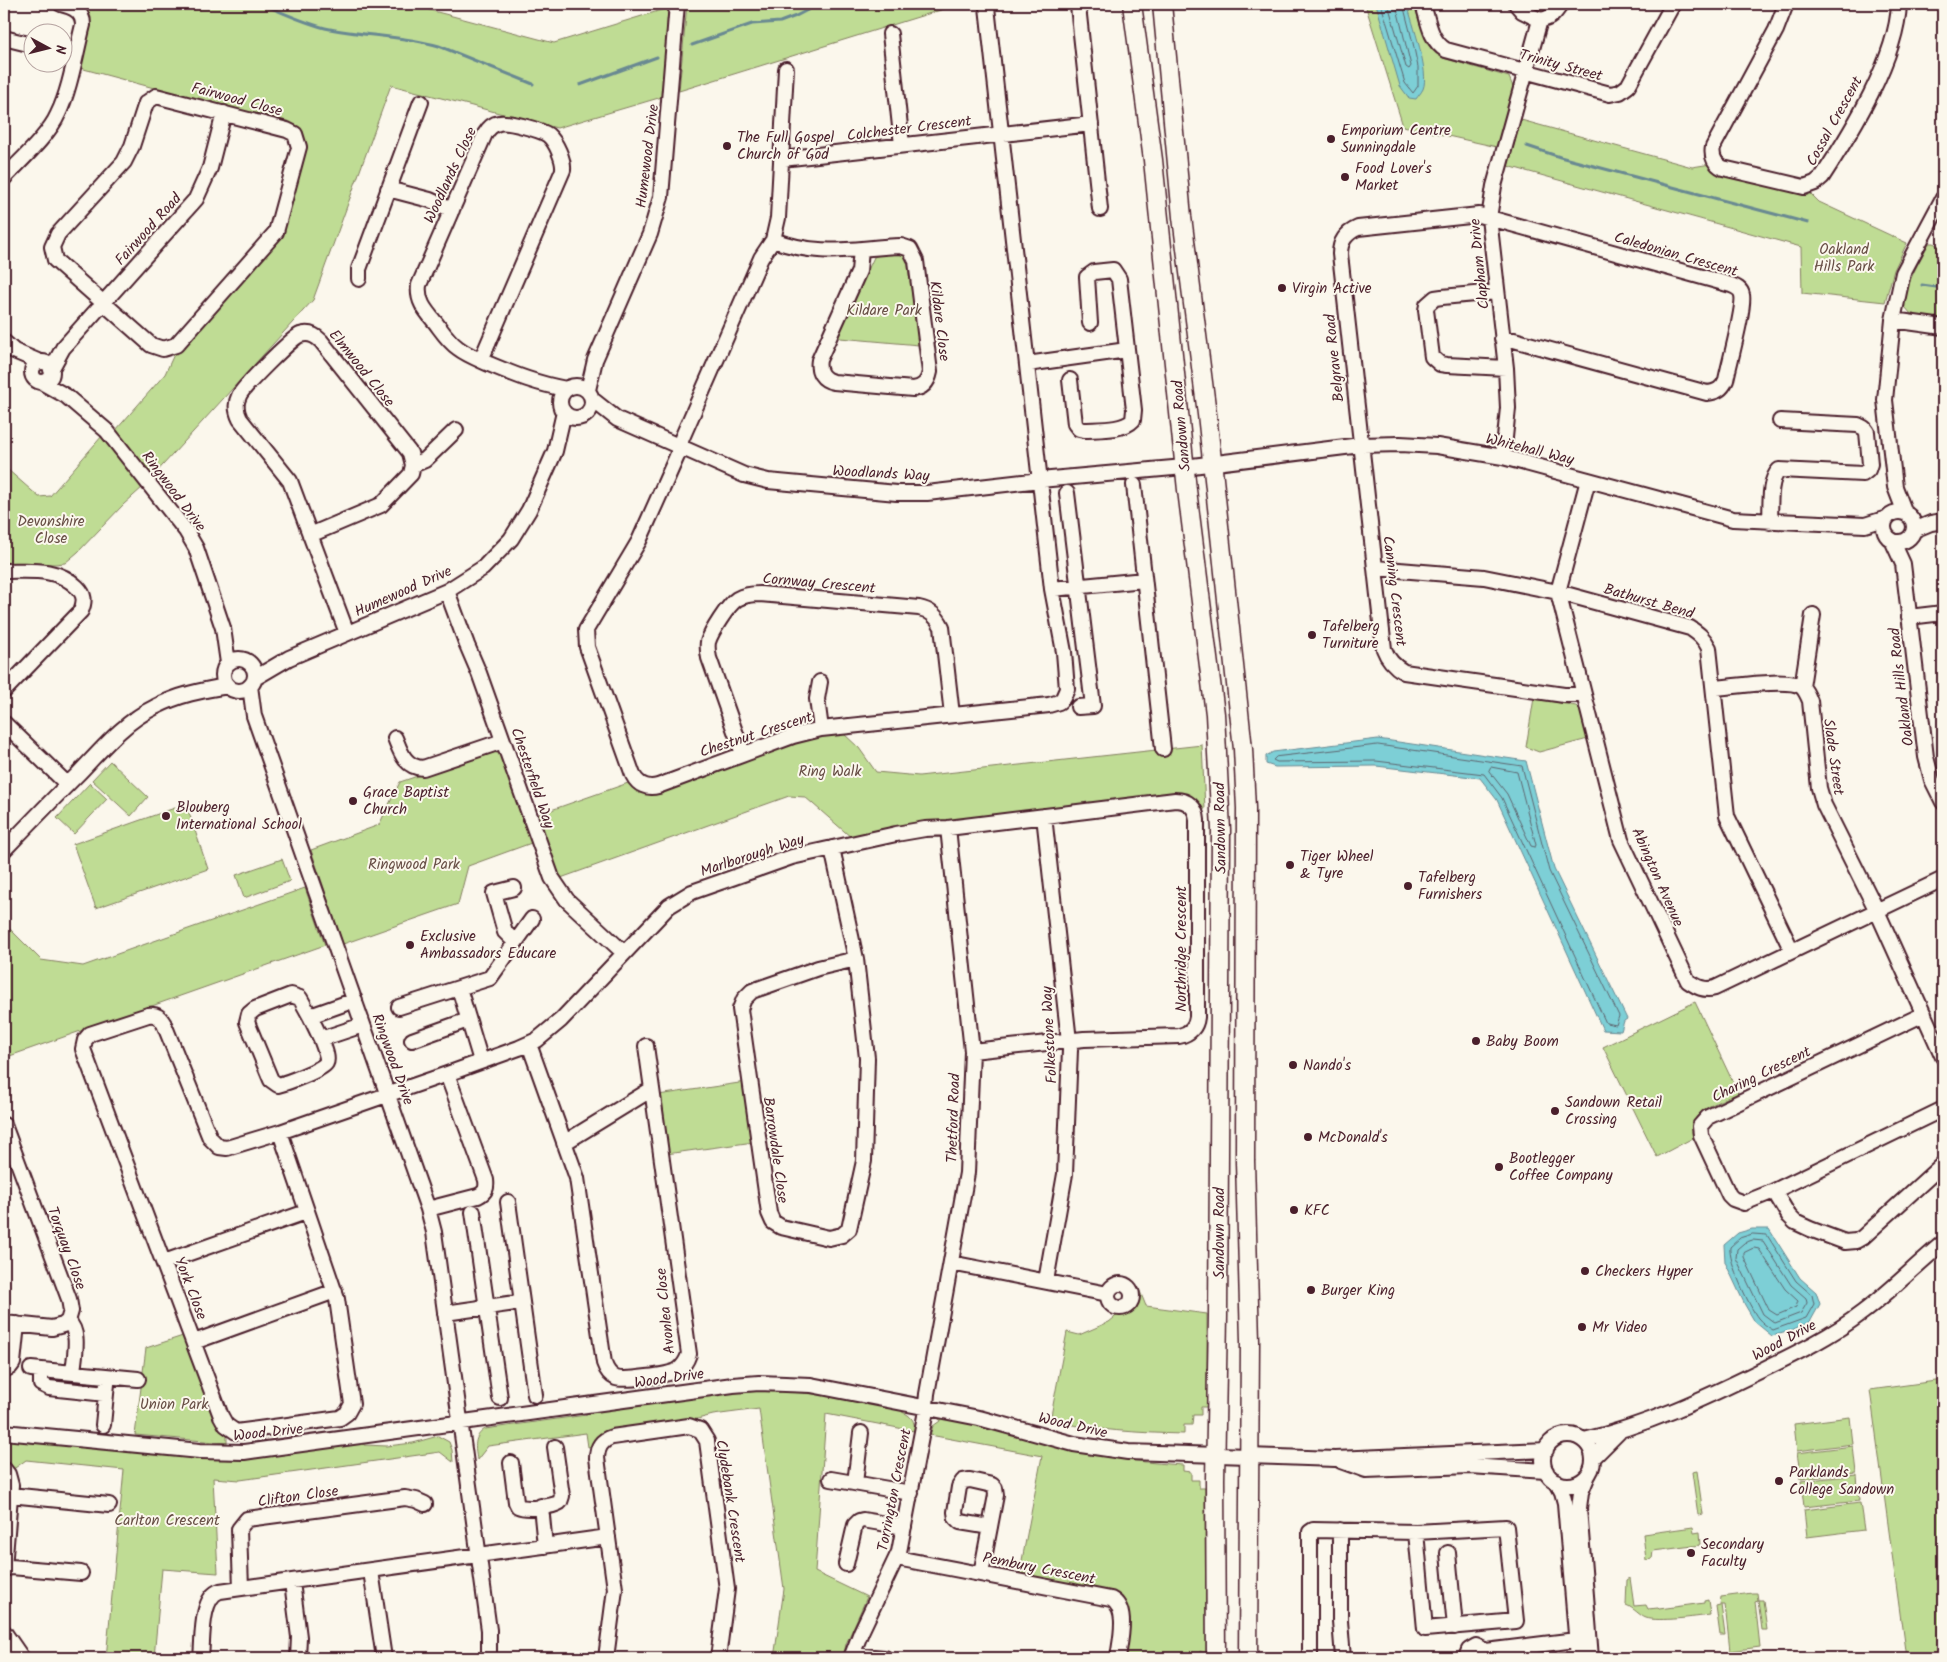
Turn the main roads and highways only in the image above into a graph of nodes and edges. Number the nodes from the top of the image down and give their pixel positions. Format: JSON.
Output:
{"nodes":[{"id":1,"x":1132,"y":4,"type":"edge"},
{"id":2,"x":1162,"y":4,"type":"edge"},
{"id":3,"x":1216,"y":1658,"type":"edge"},
{"id":4,"x":1248,"y":1658,"type":"edge"}],
"edges":[{"from":1,"to":3,"type":"main road","name":"Sandown Road"},
{"from":2,"to":4,"type":"main road","name":"Sandown Road"}]}
